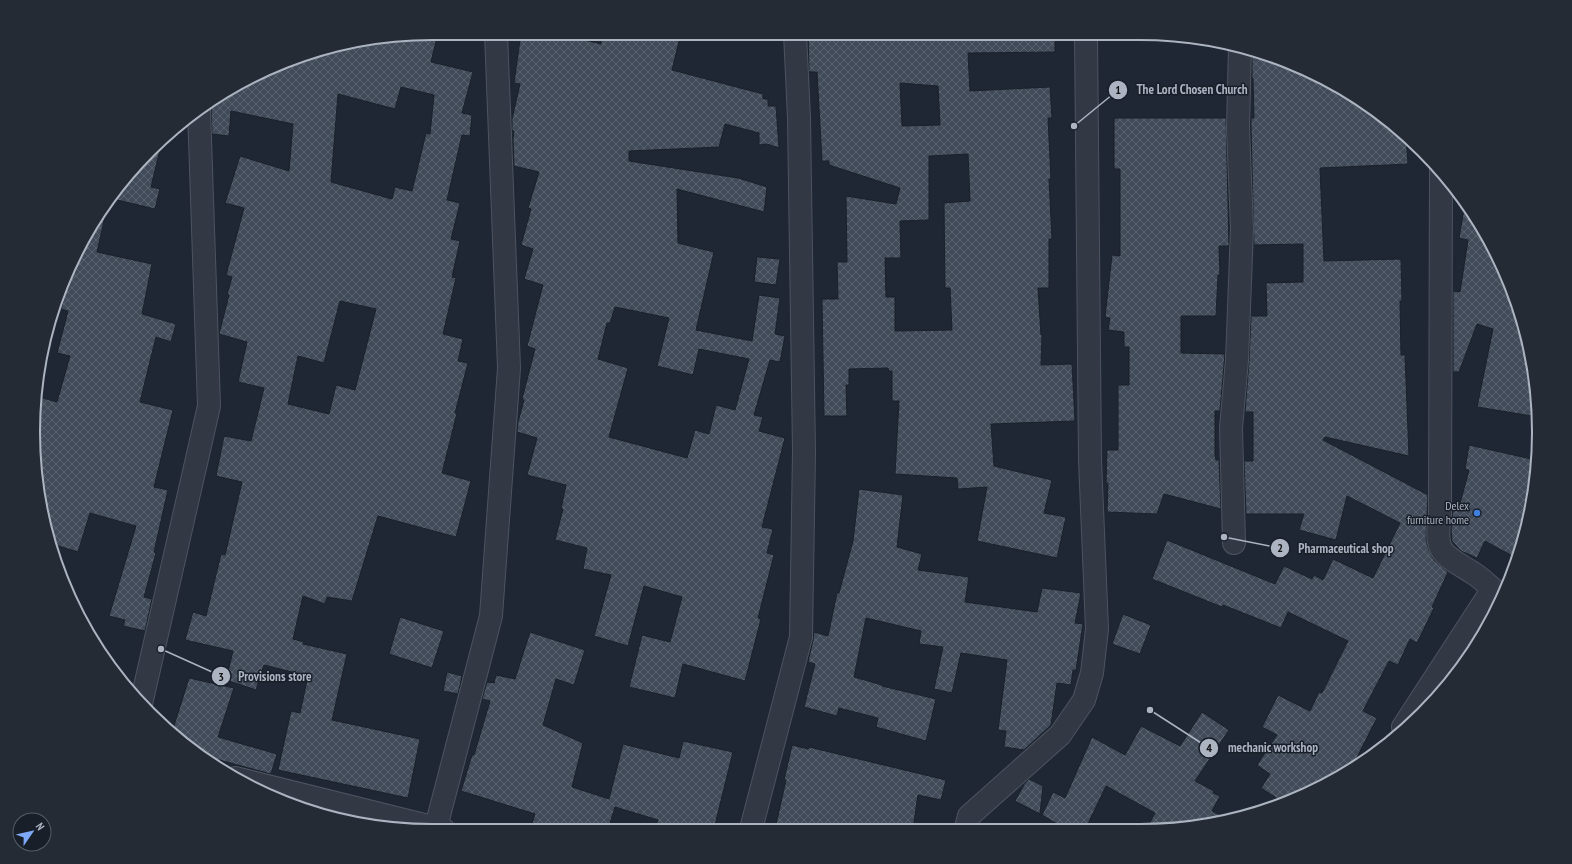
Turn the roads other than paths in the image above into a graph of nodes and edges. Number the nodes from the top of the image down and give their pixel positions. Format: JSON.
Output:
{"nodes":[{"id":1,"x":496,"y":40,"type":"edge"},
{"id":2,"x":795,"y":40,"type":"edge"},
{"id":3,"x":1086,"y":40,"type":"edge"},
{"id":4,"x":1240,"y":53,"type":"edge"},
{"id":5,"x":199,"y":117,"type":"edge"},
{"id":6,"x":1441,"y":181,"type":"edge"},
{"id":7,"x":1234,"y":543,"type":"dead end"},
{"id":8,"x":1497,"y":593,"type":"edge"},
{"id":9,"x":143,"y":696,"type":"edge"},
{"id":10,"x":1415,"y":711,"type":"edge"},
{"id":11,"x":259,"y":784,"type":"edge"},
{"id":12,"x":416,"y":823,"type":"edge"},
{"id":13,"x":439,"y":824,"type":"edge"},
{"id":14,"x":752,"y":824,"type":"edge"},
{"id":15,"x":967,"y":824,"type":"edge"}],
"edges":[{"from":1,"to":13,"type":"street"},
{"from":2,"to":14,"type":"street"},
{"from":3,"to":15,"type":"street"},
{"from":4,"to":7,"type":"street"},
{"from":5,"to":9,"type":"street"},
{"from":6,"to":8,"type":"street"},
{"from":8,"to":10,"type":"street"},
{"from":11,"to":12,"type":"street"}]}
